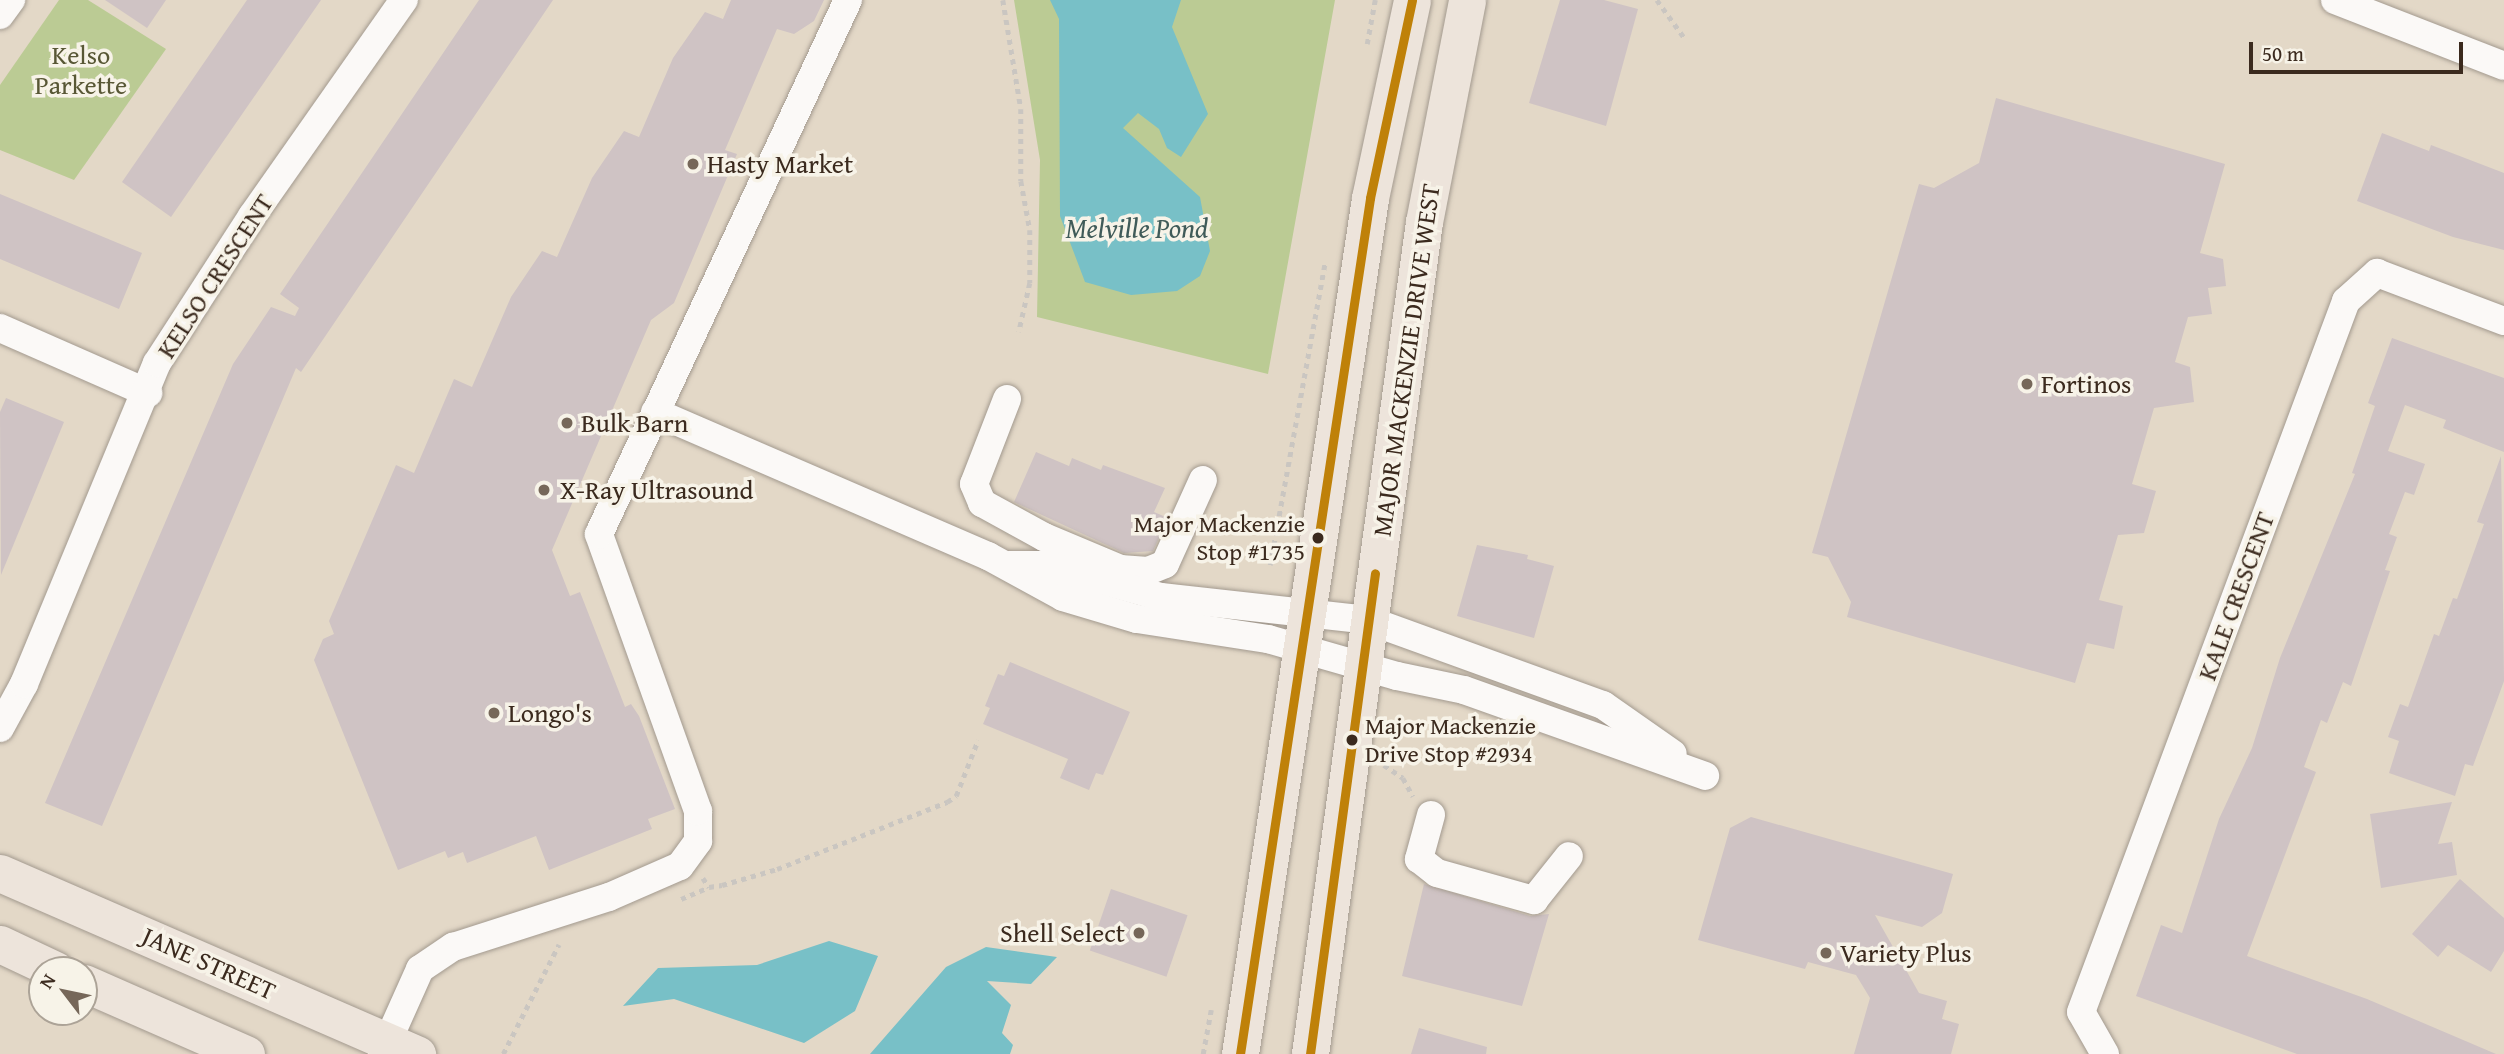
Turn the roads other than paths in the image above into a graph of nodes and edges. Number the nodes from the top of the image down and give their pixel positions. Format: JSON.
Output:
{"nodes":[{"id":1,"x":11,"y":0,"type":"edge"},
{"id":2,"x":404,"y":0,"type":"edge"},
{"id":3,"x":848,"y":0,"type":"edge"},
{"id":4,"x":1412,"y":0,"type":"edge"},
{"id":5,"x":1467,"y":0,"type":"edge"},
{"id":6,"x":2335,"y":0,"type":"edge"},
{"id":7,"x":0,"y":15,"type":"edge"},
{"id":8,"x":2504,"y":66,"type":"edge"},
{"id":9,"x":2504,"y":321,"type":"edge"},
{"id":10,"x":0,"y":328,"type":"edge"},
{"id":11,"x":148,"y":393,"type":"junction"},
{"id":12,"x":1007,"y":399,"type":"dead end"},
{"id":13,"x":655,"y":412,"type":"junction"},
{"id":14,"x":1203,"y":480,"type":"dead end"},
{"id":15,"x":1368,"y":620,"type":"junction"},
{"id":16,"x":1304,"y":631,"type":"junction"},
{"id":17,"x":1361,"y":664,"type":"junction"},
{"id":18,"x":0,"y":727,"type":"edge"},
{"id":19,"x":1432,"y":815,"type":"dead end"},
{"id":20,"x":1569,"y":856,"type":"dead end"},
{"id":21,"x":0,"y":873,"type":"edge"},
{"id":22,"x":0,"y":944,"type":"edge"},
{"id":23,"x":28,"y":957,"type":"edge"},
{"id":24,"x":98,"y":990,"type":"edge"},
{"id":25,"x":396,"y":1050,"type":"edge"},
{"id":26,"x":246,"y":1054,"type":"edge"},
{"id":27,"x":1240,"y":1054,"type":"edge"},
{"id":28,"x":1310,"y":1054,"type":"edge"},
{"id":29,"x":2105,"y":1054,"type":"edge"}],
"edges":[{"from":1,"to":7,"type":"street"},
{"from":2,"to":11,"type":"street","name":"KELSO CRESCENT"},
{"from":3,"to":13,"type":"street"},
{"from":4,"to":16,"type":"main road"},
{"from":5,"to":15,"type":"main road","name":"MAJOR MACKENZIE DRIVE WEST"},
{"from":6,"to":8,"type":"street"},
{"from":9,"to":29,"type":"street","name":"KALE CRESCENT"},
{"from":10,"to":11,"type":"street"},
{"from":11,"to":18,"type":"street","name":"KELSO CRESCENT"},
{"from":12,"to":14,"type":"street"},
{"from":13,"to":16,"type":"street"},
{"from":13,"to":25,"type":"street"},
{"from":15,"to":16,"type":"street"},
{"from":15,"to":17,"type":"main road","name":"MAJOR MACKENZIE DRIVE WEST"},
{"from":15,"to":17,"type":"street"},
{"from":16,"to":17,"type":"street"},
{"from":16,"to":27,"type":"main road"},
{"from":17,"to":28,"type":"main road","name":"MAJOR MACKENZIE DRIVE WEST"},
{"from":19,"to":20,"type":"street"},
{"from":21,"to":25,"type":"main road","name":"JANE STREET"},
{"from":22,"to":23,"type":"main road"},
{"from":24,"to":26,"type":"main road"}]}
